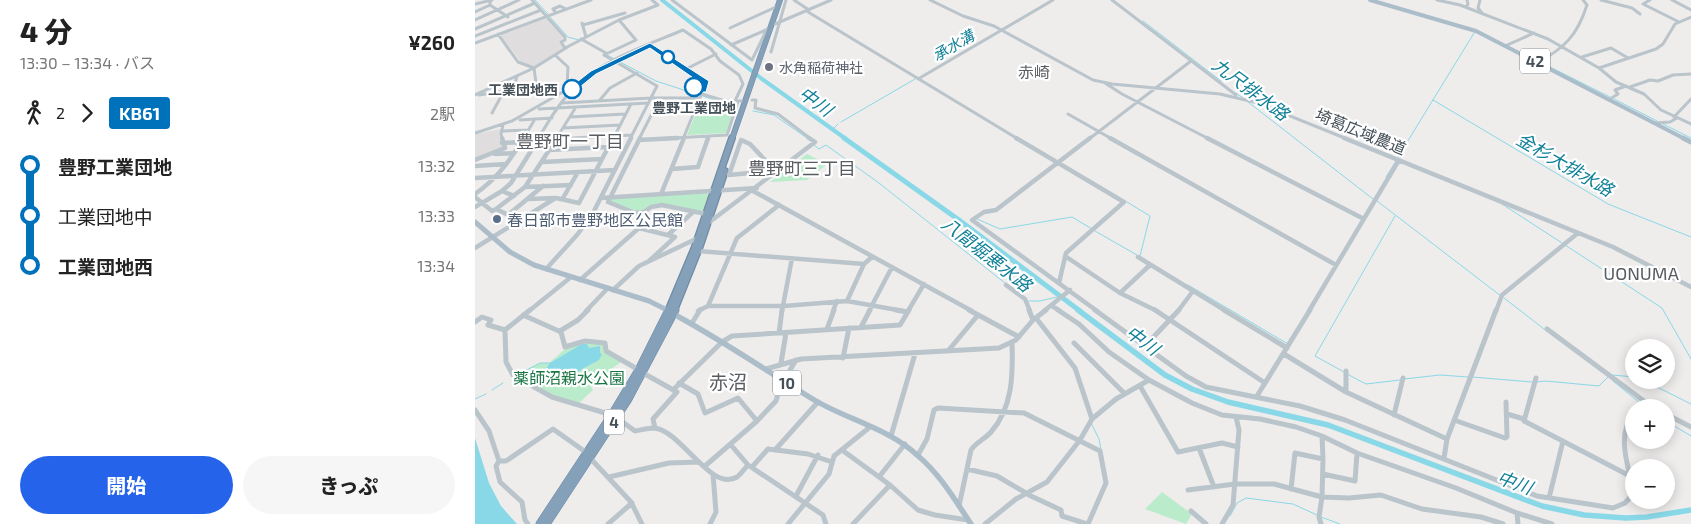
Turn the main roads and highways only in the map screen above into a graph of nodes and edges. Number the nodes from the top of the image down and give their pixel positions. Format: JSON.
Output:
{"nodes":[{"id":1,"x":783,"y":0,"type":"edge"},
{"id":2,"x":1370,"y":0,"type":"edge"},
{"id":3,"x":773,"y":26,"type":"junction"},
{"id":4,"x":1691,"y":141,"type":"edge"},
{"id":5,"x":716,"y":190,"type":"junction"},
{"id":6,"x":475,"y":222,"type":"edge"},
{"id":7,"x":671,"y":312,"type":"junction"},
{"id":8,"x":589,"y":456,"type":"junction"},
{"id":9,"x":969,"y":522,"type":"edge"},
{"id":10,"x":540,"y":524,"type":"edge"},
{"id":11,"x":546,"y":524,"type":"edge"}],
"edges":[{"from":1,"to":3,"type":"highway","number":"4"},
{"from":1,"to":3,"type":"highway","number":"4"},
{"from":2,"to":4,"type":"main road","number":"42"},
{"from":3,"to":5,"type":"highway","number":"4"},
{"from":5,"to":7,"type":"highway","number":"4"},
{"from":5,"to":7,"type":"highway","number":"4"},
{"from":6,"to":7,"type":"main road","number":"10"},
{"from":7,"to":8,"type":"highway","number":"4"},
{"from":7,"to":9,"type":"main road","number":"10"},
{"from":8,"to":10,"type":"highway","number":"4"},
{"from":8,"to":11,"type":"highway","number":"4"}]}
